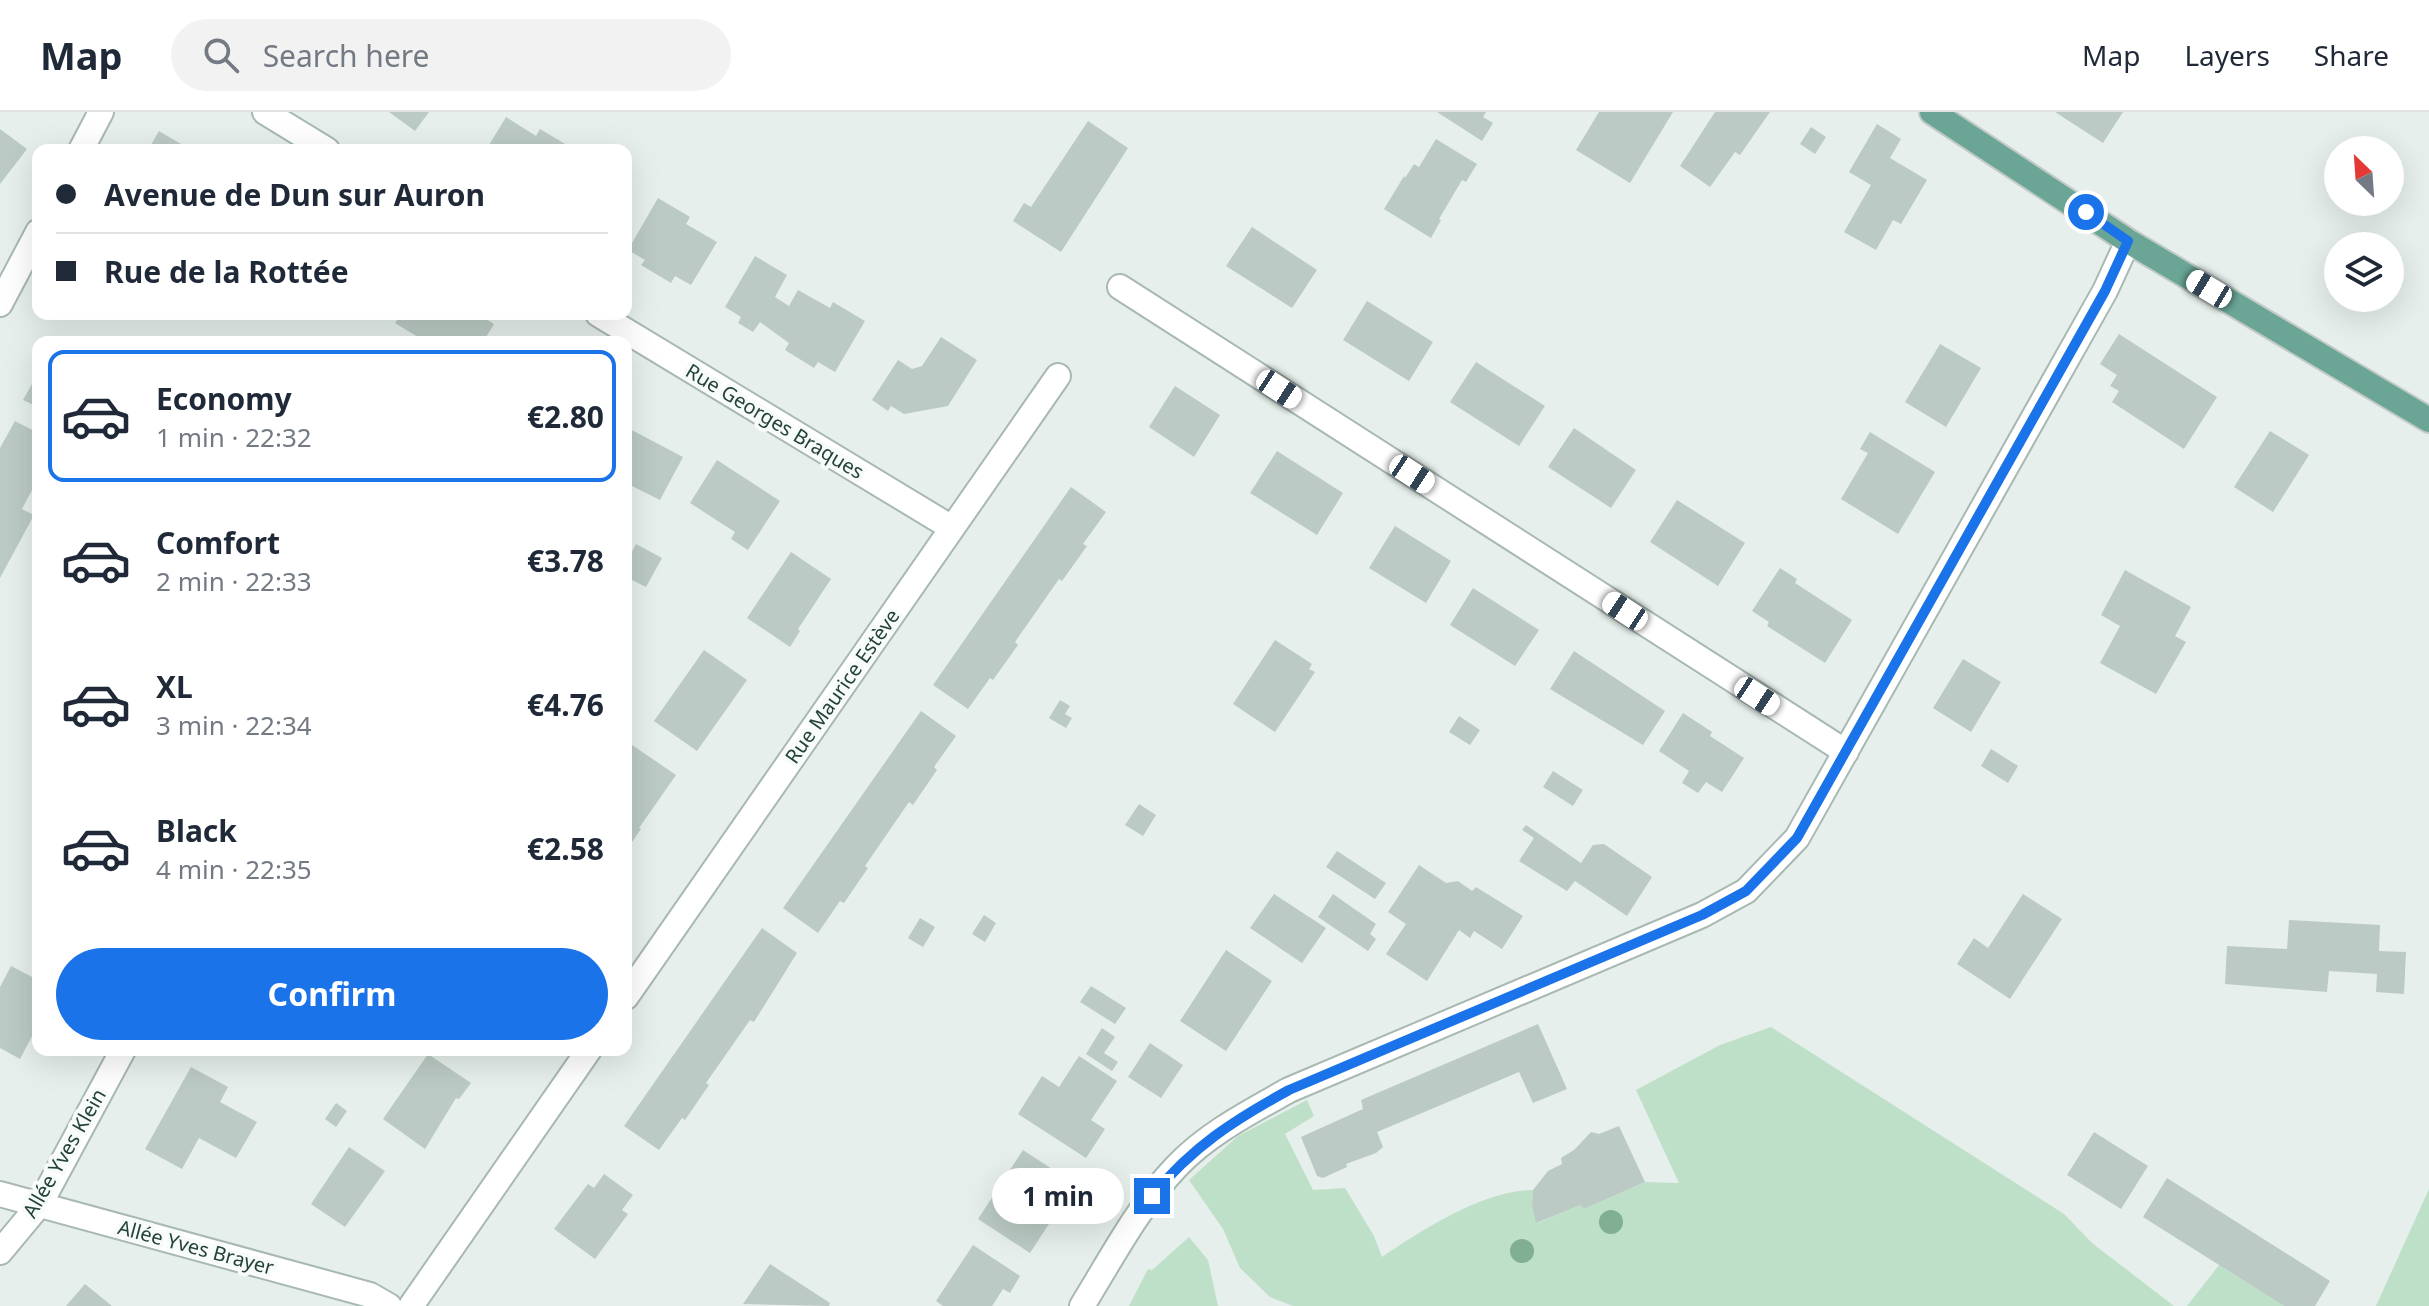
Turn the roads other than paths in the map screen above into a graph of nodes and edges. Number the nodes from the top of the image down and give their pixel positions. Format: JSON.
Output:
{"nodes":[{"id":1,"x":101,"y":112,"type":"edge"},
{"id":2,"x":265,"y":112,"type":"edge"},
{"id":3,"x":1932,"y":112,"type":"edge"},
{"id":4,"x":84,"y":144,"type":"edge"},
{"id":5,"x":317,"y":144,"type":"edge"},
{"id":6,"x":2128,"y":241,"type":"junction"},
{"id":7,"x":32,"y":243,"type":"edge"},
{"id":8,"x":1120,"y":287,"type":"dead end"},
{"id":9,"x":0,"y":304,"type":"edge"},
{"id":10,"x":608,"y":320,"type":"edge"},
{"id":11,"x":1058,"y":376,"type":"dead end"},
{"id":12,"x":2429,"y":420,"type":"edge"},
{"id":13,"x":952,"y":528,"type":"junction"},
{"id":14,"x":1846,"y":752,"type":"junction"},
{"id":15,"x":632,"y":988,"type":"edge"},
{"id":16,"x":120,"y":1056,"type":"edge"},
{"id":17,"x":585,"y":1056,"type":"edge"},
{"id":18,"x":0,"y":1194,"type":"edge"},
{"id":19,"x":40,"y":1204,"type":"junction"},
{"id":20,"x":0,"y":1252,"type":"edge"},
{"id":21,"x":389,"y":1306,"type":"edge"},
{"id":22,"x":411,"y":1306,"type":"edge"},
{"id":23,"x":1082,"y":1306,"type":"edge"}],
"edges":[{"from":1,"to":4,"type":"street"},
{"from":2,"to":5,"type":"street"},
{"from":3,"to":6,"type":"main road"},
{"from":6,"to":12,"type":"main road"},
{"from":6,"to":14,"type":"street"},
{"from":7,"to":9,"type":"street"},
{"from":8,"to":14,"type":"street"},
{"from":10,"to":13,"type":"street","name":"Rue Georges Braques"},
{"from":11,"to":13,"type":"street","name":"Rue Maurice Estève"},
{"from":13,"to":15,"type":"street","name":"Rue Maurice Estève"},
{"from":14,"to":23,"type":"street"},
{"from":16,"to":19,"type":"street","name":"Allée Yves Klein"},
{"from":17,"to":22,"type":"street"},
{"from":18,"to":19,"type":"street","name":"Allée Yves Brayer"},
{"from":19,"to":20,"type":"street","name":"Allée Yves Klein"},
{"from":19,"to":21,"type":"street","name":"Allée Yves Brayer"}]}
